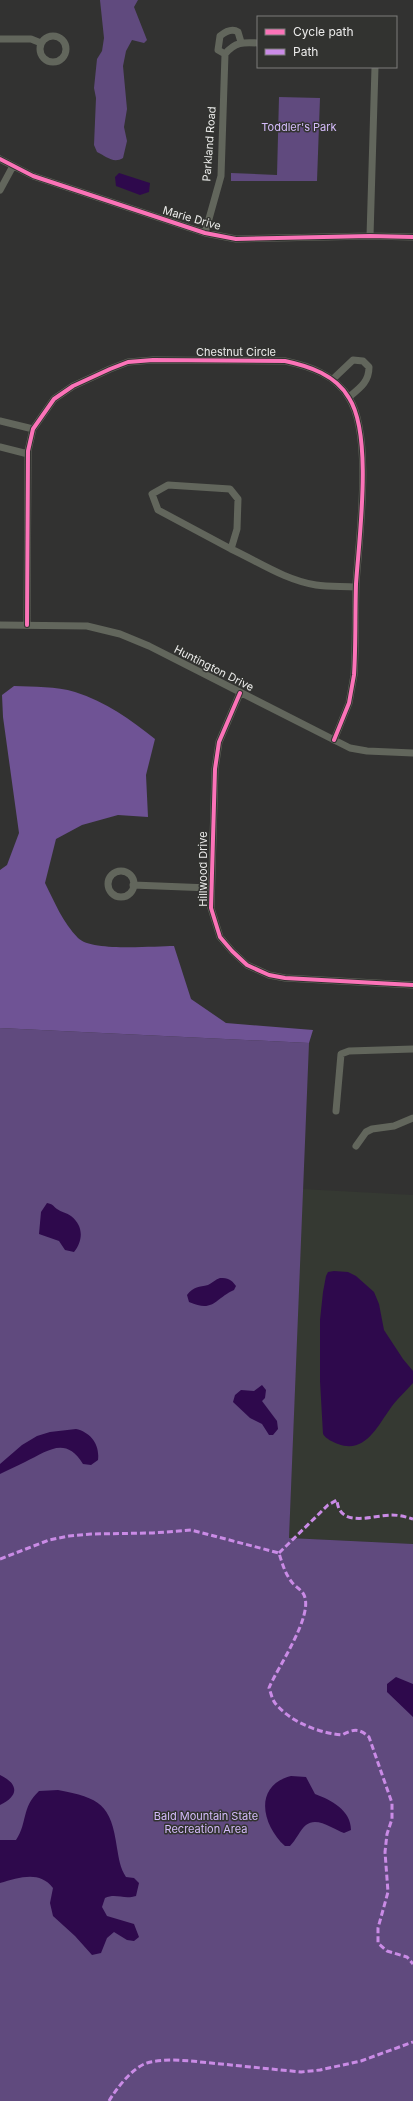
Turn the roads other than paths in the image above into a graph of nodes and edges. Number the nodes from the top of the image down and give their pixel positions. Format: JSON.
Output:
{"nodes":[{"id":1,"x":0,"y":39,"type":"edge"},
{"id":2,"x":241,"y":42,"type":"junction"},
{"id":3,"x":41,"y":43,"type":"dead end"},
{"id":4,"x":257,"y":43,"type":"edge"},
{"id":5,"x":225,"y":54,"type":"junction"},
{"id":6,"x":375,"y":68,"type":"edge"},
{"id":7,"x":0,"y":159,"type":"edge"},
{"id":8,"x":14,"y":166,"type":"junction"},
{"id":9,"x":0,"y":190,"type":"edge"},
{"id":10,"x":205,"y":233,"type":"junction"},
{"id":11,"x":370,"y":236,"type":"junction"},
{"id":12,"x":413,"y":238,"type":"edge"},
{"id":13,"x":333,"y":379,"type":"junction"},
{"id":14,"x":349,"y":397,"type":"junction"},
{"id":15,"x":0,"y":421,"type":"edge"},
{"id":16,"x":32,"y":429,"type":"junction"},
{"id":17,"x":0,"y":447,"type":"edge"},
{"id":18,"x":28,"y":454,"type":"junction"},
{"id":19,"x":231,"y":549,"type":"junction"},
{"id":20,"x":356,"y":587,"type":"junction"},
{"id":21,"x":0,"y":625,"type":"edge"},
{"id":22,"x":27,"y":625,"type":"junction"},
{"id":23,"x":240,"y":693,"type":"junction"},
{"id":24,"x":334,"y":740,"type":"junction"},
{"id":25,"x":413,"y":753,"type":"edge"},
{"id":26,"x":134,"y":885,"type":"dead end"},
{"id":27,"x":210,"y":888,"type":"junction"},
{"id":28,"x":413,"y":985,"type":"edge"},
{"id":29,"x":413,"y":1049,"type":"edge"},
{"id":30,"x":336,"y":1111,"type":"dead end"},
{"id":31,"x":413,"y":1118,"type":"edge"},
{"id":32,"x":356,"y":1146,"type":"dead end"}],
"edges":[{"from":1,"to":3,"type":"street"},
{"from":2,"to":4,"type":"street"},
{"from":2,"to":5,"type":"street"},
{"from":2,"to":5,"type":"street","name":"Parkland Road"},
{"from":5,"to":10,"type":"street","name":"Parkland Road"},
{"from":6,"to":11,"type":"street"},
{"from":7,"to":8,"type":"street","name":"Marie Drive"},
{"from":8,"to":9,"type":"street"},
{"from":8,"to":10,"type":"street","name":"Marie Drive"},
{"from":10,"to":11,"type":"street","name":"Marie Drive"},
{"from":11,"to":12,"type":"street","name":"Marie Drive"},
{"from":13,"to":14,"type":"street","name":"Chestnut Circle"},
{"from":13,"to":14,"type":"street"},
{"from":13,"to":16,"type":"street","name":"Chestnut Circle"},
{"from":14,"to":20,"type":"street","name":"Chestnut Circle"},
{"from":15,"to":16,"type":"street"},
{"from":16,"to":18,"type":"street","name":"Chestnut Circle"},
{"from":17,"to":18,"type":"street"},
{"from":18,"to":22,"type":"street","name":"Chestnut Circle"},
{"from":19,"to":19,"type":"street"},
{"from":19,"to":20,"type":"street"},
{"from":20,"to":24,"type":"street","name":"Chestnut Circle"},
{"from":21,"to":22,"type":"street","name":"Huntington Drive"},
{"from":22,"to":23,"type":"street","name":"Huntington Drive"},
{"from":23,"to":24,"type":"street","name":"Huntington Drive"},
{"from":23,"to":27,"type":"street","name":"Hillwood Drive"},
{"from":24,"to":25,"type":"street","name":"Huntington Drive"},
{"from":26,"to":27,"type":"street"},
{"from":27,"to":28,"type":"street","name":"Hillwood Drive"},
{"from":29,"to":30,"type":"street"},
{"from":31,"to":32,"type":"street"}]}
